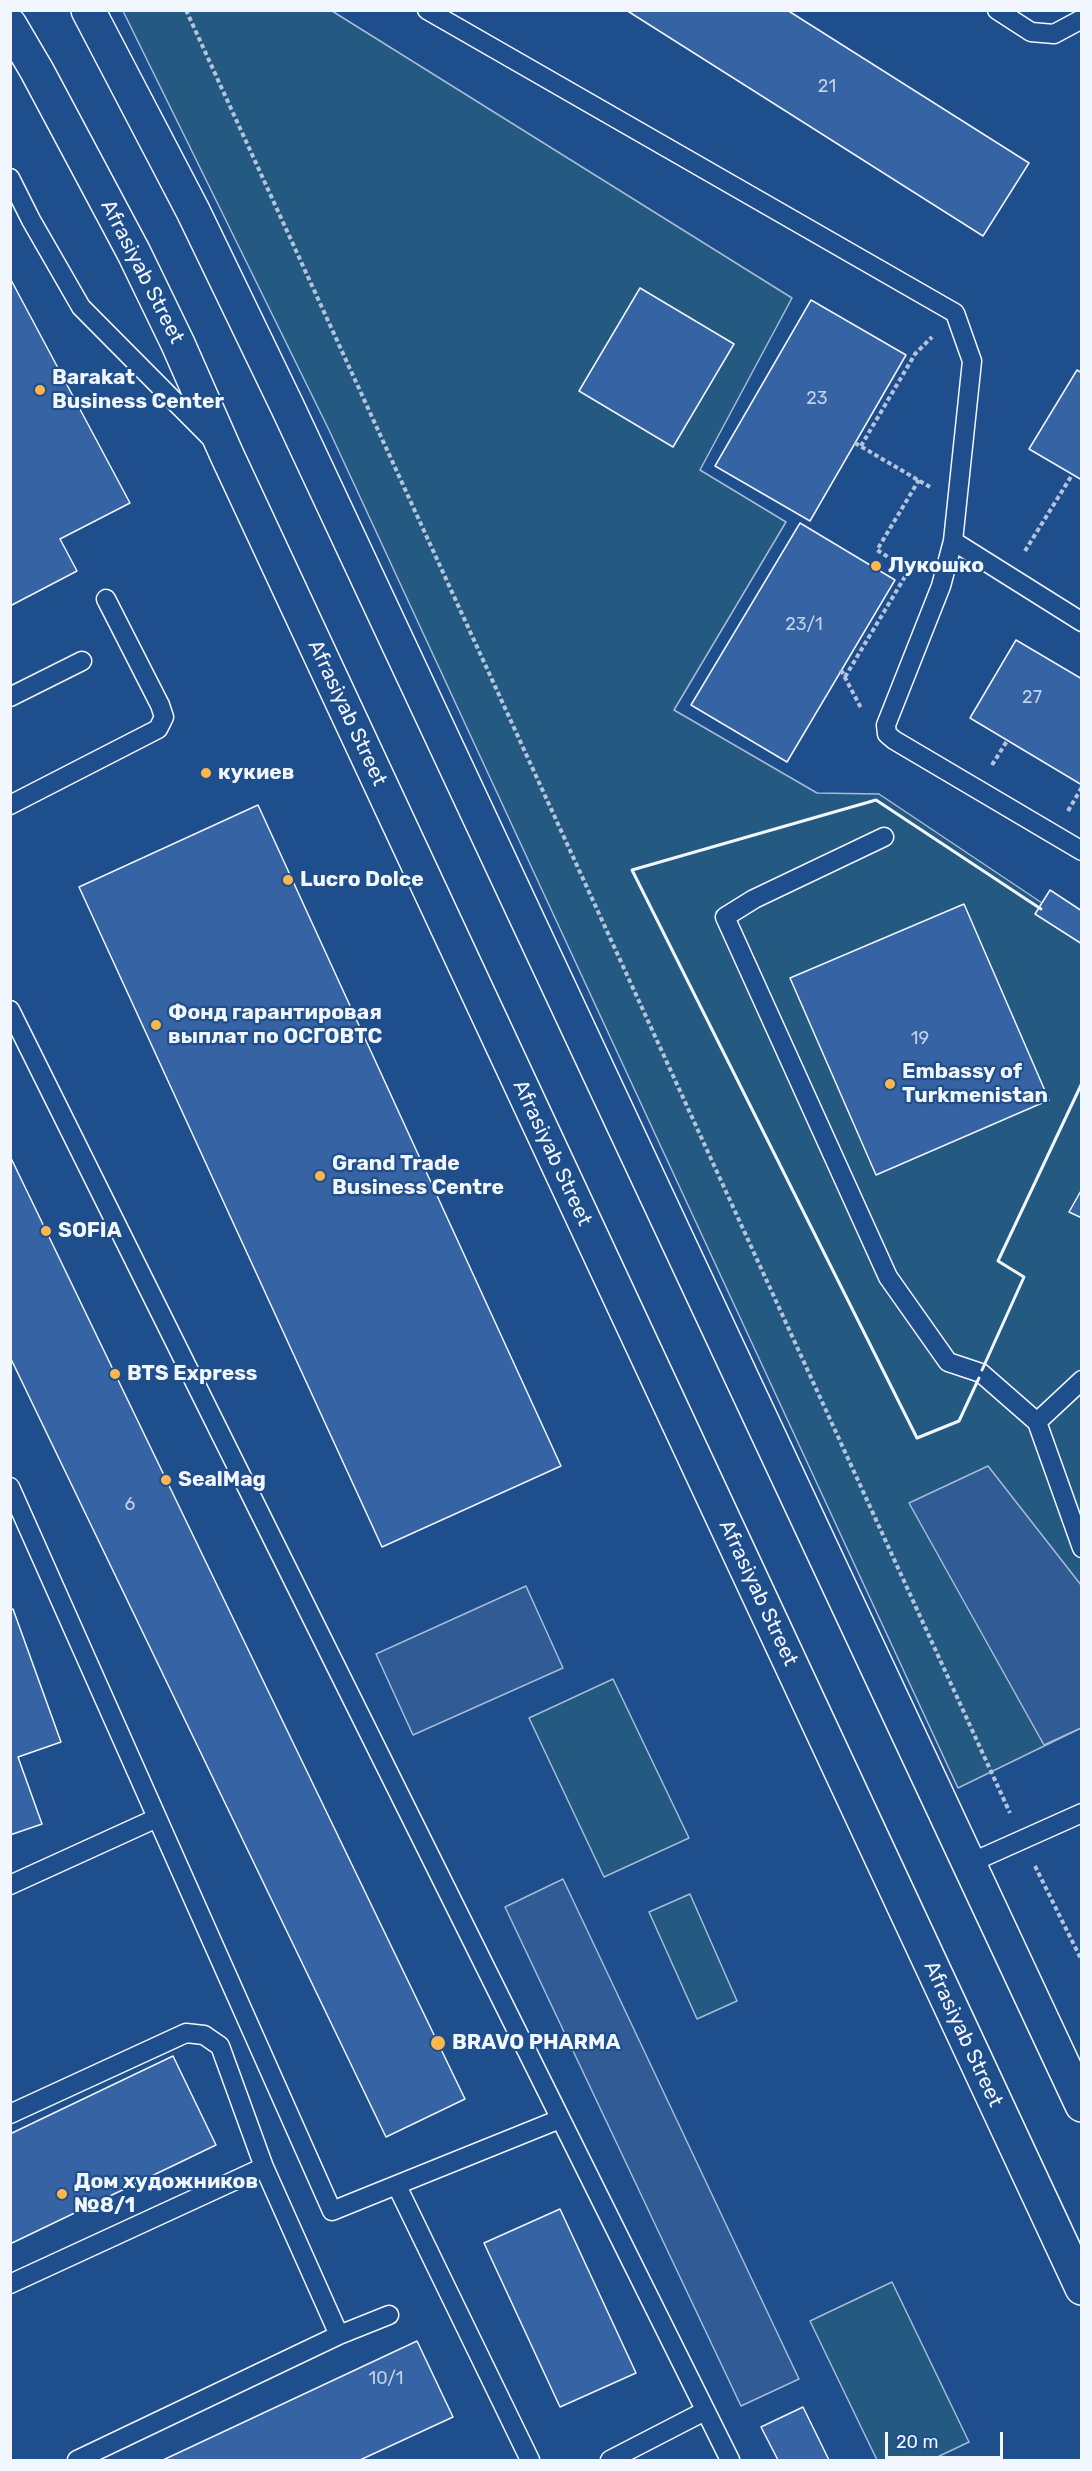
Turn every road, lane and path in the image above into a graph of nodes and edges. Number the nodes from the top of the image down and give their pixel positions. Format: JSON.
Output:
{"nodes":[{"id":1,"x":88,"y":10,"type":"edge"},
{"id":2,"x":186,"y":10,"type":"edge"},
{"id":3,"x":427,"y":10,"type":"edge"},
{"id":4,"x":997,"y":10,"type":"edge"},
{"id":5,"x":1082,"y":19,"type":"edge"},
{"id":6,"x":10,"y":25,"type":"edge"},
{"id":7,"x":10,"y":178,"type":"edge"},
{"id":8,"x":955,"y":313,"type":"junction"},
{"id":9,"x":855,"y":443,"type":"dead end"},
{"id":10,"x":861,"y":446,"type":"junction"},
{"id":11,"x":226,"y":453,"type":"junction"},
{"id":12,"x":1072,"y":475,"type":"dead end"},
{"id":13,"x":919,"y":480,"type":"junction"},
{"id":14,"x":957,"y":503,"type":"junction"},
{"id":15,"x":953,"y":541,"type":"junction"},
{"id":16,"x":1009,"y":577,"type":"junction"},
{"id":17,"x":106,"y":599,"type":"dead end"},
{"id":18,"x":1082,"y":622,"type":"edge"},
{"id":19,"x":81,"y":661,"type":"dead end"},
{"id":20,"x":841,"y":670,"type":"dead end"},
{"id":21,"x":844,"y":677,"type":"junction"},
{"id":22,"x":10,"y":697,"type":"edge"},
{"id":23,"x":886,"y":725,"type":"junction"},
{"id":24,"x":10,"y":805,"type":"edge"},
{"id":25,"x":884,"y":837,"type":"dead end"},
{"id":26,"x":1082,"y":851,"type":"edge"},
{"id":27,"x":10,"y":1010,"type":"edge"},
{"id":28,"x":1082,"y":1380,"type":"edge"},
{"id":29,"x":1037,"y":1422,"type":"junction"},
{"id":30,"x":10,"y":1487,"type":"edge"},
{"id":31,"x":1082,"y":1548,"type":"edge"},
{"id":32,"x":975,"y":1736,"type":"dead end"},
{"id":33,"x":1082,"y":1813,"type":"edge"},
{"id":34,"x":157,"y":1818,"type":"junction"},
{"id":35,"x":968,"y":1864,"type":"junction"},
{"id":36,"x":10,"y":1885,"type":"edge"},
{"id":37,"x":1082,"y":2105,"type":"edge"},
{"id":38,"x":10,"y":2114,"type":"edge"},
{"id":39,"x":560,"y":2119,"type":"junction"},
{"id":40,"x":264,"y":2167,"type":"junction"},
{"id":41,"x":397,"y":2186,"type":"junction"},
{"id":42,"x":10,"y":2284,"type":"edge"},
{"id":43,"x":1082,"y":2288,"type":"edge"},
{"id":44,"x":389,"y":2315,"type":"dead end"},
{"id":45,"x":339,"y":2335,"type":"junction"},
{"id":46,"x":705,"y":2411,"type":"junction"},
{"id":47,"x":77,"y":2460,"type":"edge"},
{"id":48,"x":530,"y":2460,"type":"edge"},
{"id":49,"x":610,"y":2460,"type":"edge"},
{"id":50,"x":730,"y":2460,"type":"edge"}],
"edges":[{"from":1,"to":35,"type":"main road"},
{"from":2,"to":32,"type":"path"},
{"from":3,"to":8,"type":"lane"},
{"from":4,"to":5,"type":"lane"},
{"from":6,"to":11,"type":"main road","name":"Afrasiyab Street"},
{"from":7,"to":11,"type":"lane"},
{"from":8,"to":10,"type":"path"},
{"from":8,"to":14,"type":"lane"},
{"from":9,"to":10,"type":"path"},
{"from":10,"to":13,"type":"path"},
{"from":11,"to":43,"type":"main road","name":"Afrasiyab Street"},
{"from":12,"to":16,"type":"path"},
{"from":13,"to":14,"type":"path"},
{"from":13,"to":21,"type":"path"},
{"from":14,"to":15,"type":"lane"},
{"from":15,"to":16,"type":"lane"},
{"from":15,"to":23,"type":"lane"},
{"from":16,"to":18,"type":"lane"},
{"from":17,"to":24,"type":"lane"},
{"from":19,"to":22,"type":"lane"},
{"from":20,"to":21,"type":"path"},
{"from":21,"to":23,"type":"path"},
{"from":23,"to":26,"type":"lane"},
{"from":25,"to":29,"type":"lane"},
{"from":27,"to":39,"type":"lane"},
{"from":28,"to":29,"type":"lane"},
{"from":29,"to":31,"type":"lane"},
{"from":30,"to":34,"type":"lane"},
{"from":33,"to":35,"type":"lane"},
{"from":34,"to":36,"type":"lane"},
{"from":34,"to":41,"type":"lane"},
{"from":35,"to":37,"type":"main road"},
{"from":38,"to":40,"type":"lane"},
{"from":39,"to":41,"type":"lane"},
{"from":39,"to":46,"type":"lane"},
{"from":40,"to":42,"type":"lane"},
{"from":40,"to":45,"type":"lane"},
{"from":41,"to":48,"type":"lane"},
{"from":44,"to":45,"type":"lane"},
{"from":45,"to":47,"type":"lane"},
{"from":46,"to":49,"type":"lane"},
{"from":46,"to":50,"type":"lane"}]}
